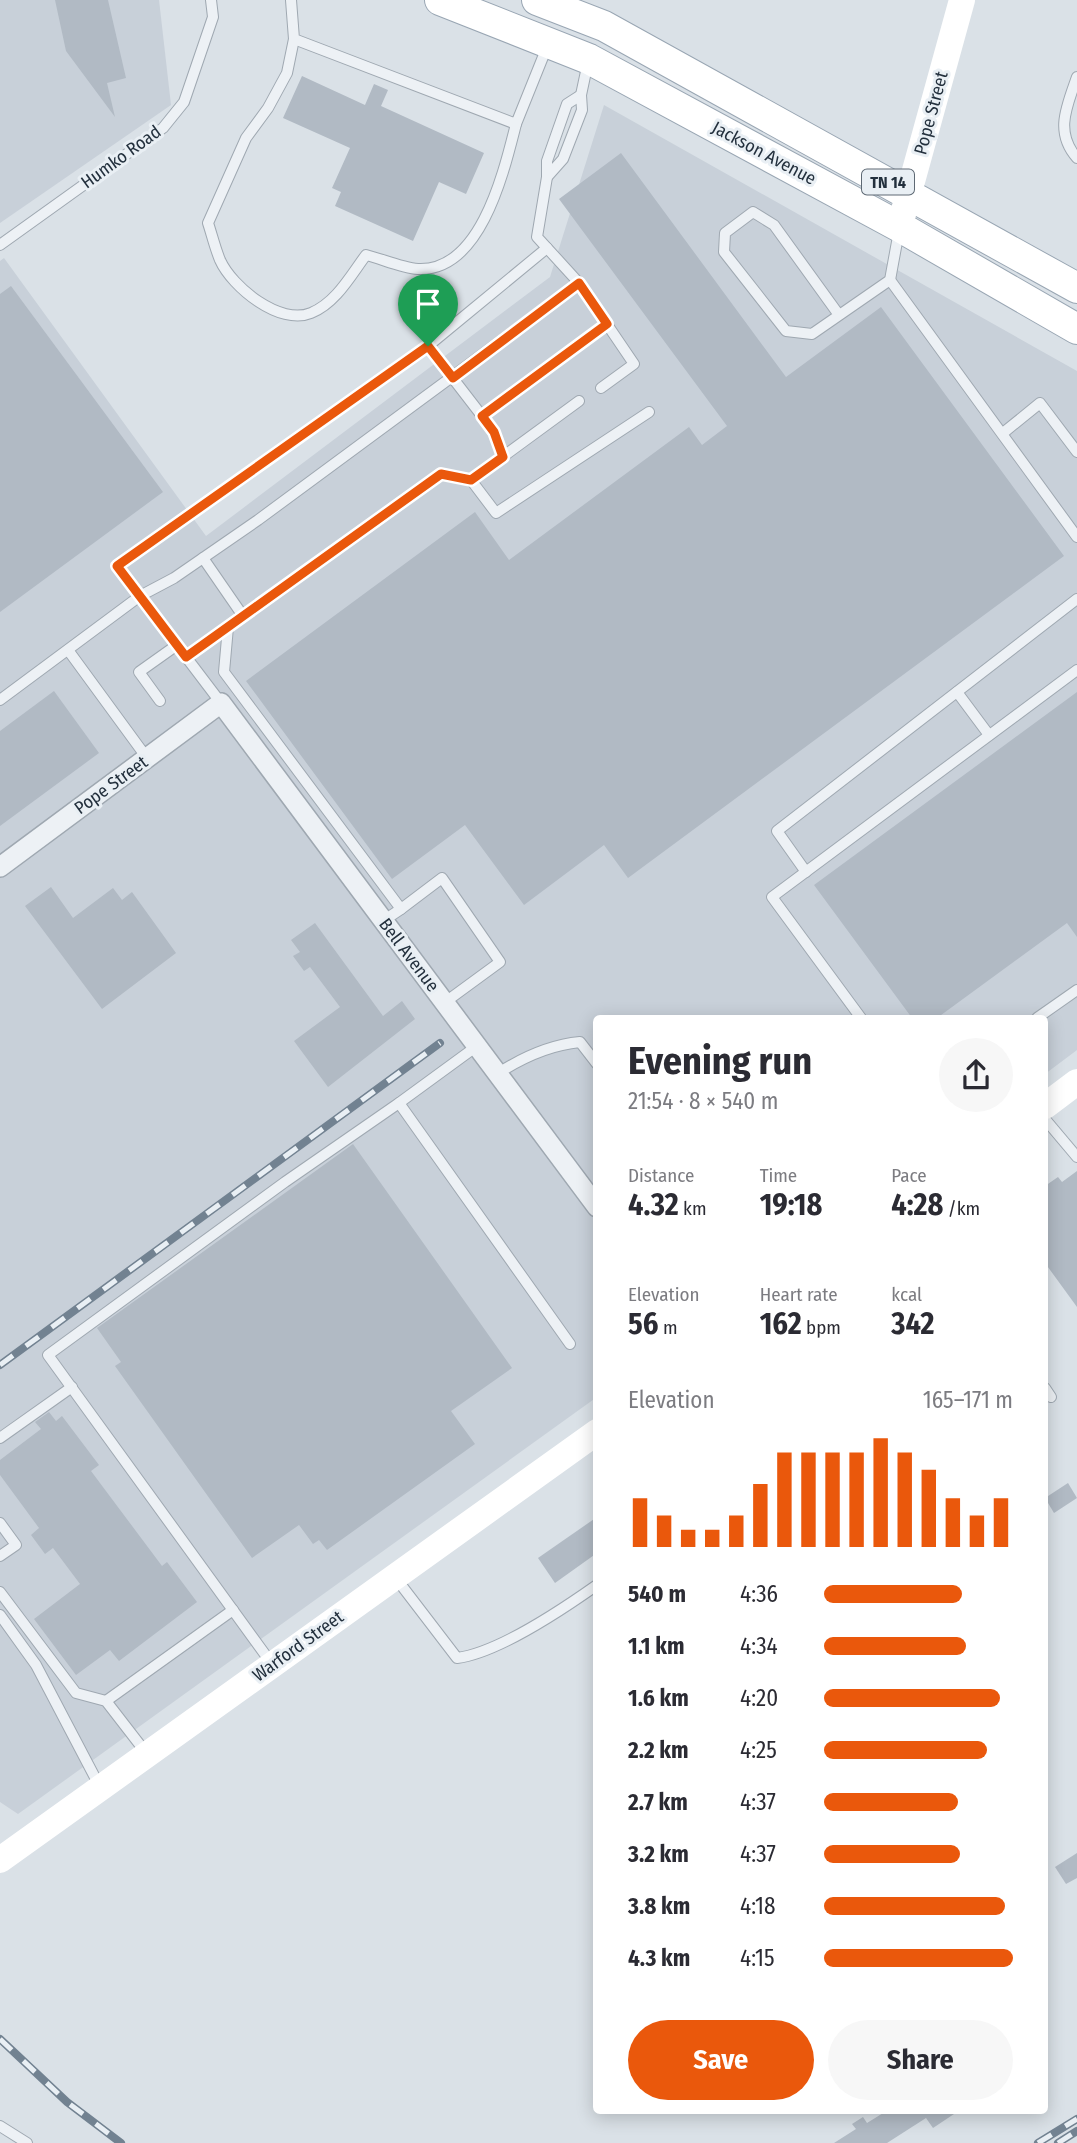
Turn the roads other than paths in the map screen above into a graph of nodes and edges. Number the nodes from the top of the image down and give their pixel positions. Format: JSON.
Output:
{"nodes":[{"id":1,"x":211,"y":0,"type":"edge"},
{"id":2,"x":218,"y":0,"type":"edge"},
{"id":3,"x":291,"y":0,"type":"edge"},
{"id":4,"x":440,"y":0,"type":"edge"},
{"id":5,"x":537,"y":0,"type":"edge"},
{"id":6,"x":962,"y":0,"type":"edge"},
{"id":7,"x":213,"y":17,"type":"junction"},
{"id":8,"x":604,"y":26,"type":"junction"},
{"id":9,"x":294,"y":39,"type":"junction"},
{"id":10,"x":549,"y":43,"type":"junction"},
{"id":11,"x":589,"y":59,"type":"junction"},
{"id":12,"x":1077,"y":77,"type":"edge"},
{"id":13,"x":581,"y":95,"type":"junction"},
{"id":14,"x":516,"y":124,"type":"junction"},
{"id":15,"x":1077,"y":158,"type":"edge"},
{"id":16,"x":547,"y":177,"type":"junction"},
{"id":17,"x":909,"y":193,"type":"junction"},
{"id":18,"x":900,"y":227,"type":"junction"},
{"id":19,"x":0,"y":245,"type":"edge"},
{"id":20,"x":547,"y":248,"type":"junction"},
{"id":21,"x":890,"y":280,"type":"junction"},
{"id":22,"x":579,"y":283,"type":"junction"},
{"id":23,"x":1077,"y":288,"type":"edge"},
{"id":24,"x":839,"y":315,"type":"junction"},
{"id":25,"x":607,"y":324,"type":"junction"},
{"id":26,"x":1075,"y":325,"type":"edge"},
{"id":27,"x":428,"y":346,"type":"junction"},
{"id":28,"x":453,"y":378,"type":"junction"},
{"id":29,"x":601,"y":388,"type":"dead end"},
{"id":30,"x":579,"y":401,"type":"dead end"},
{"id":31,"x":649,"y":412,"type":"dead end"},
{"id":32,"x":482,"y":416,"type":"junction"},
{"id":33,"x":1003,"y":433,"type":"junction"},
{"id":34,"x":1077,"y":452,"type":"edge"},
{"id":35,"x":503,"y":457,"type":"junction"},
{"id":36,"x":471,"y":480,"type":"junction"},
{"id":37,"x":1077,"y":537,"type":"edge"},
{"id":38,"x":203,"y":558,"type":"junction"},
{"id":39,"x":140,"y":596,"type":"junction"},
{"id":40,"x":1077,"y":599,"type":"edge"},
{"id":41,"x":243,"y":616,"type":"junction"},
{"id":42,"x":228,"y":627,"type":"junction"},
{"id":43,"x":177,"y":645,"type":"junction"},
{"id":44,"x":68,"y":650,"type":"junction"},
{"id":45,"x":186,"y":657,"type":"junction"},
{"id":46,"x":1077,"y":670,"type":"edge"},
{"id":47,"x":957,"y":692,"type":"junction"},
{"id":48,"x":2,"y":697,"type":"edge"},
{"id":49,"x":160,"y":701,"type":"dead end"},
{"id":50,"x":221,"y":704,"type":"junction"},
{"id":51,"x":989,"y":735,"type":"junction"},
{"id":52,"x":147,"y":758,"type":"junction"},
{"id":53,"x":0,"y":867,"type":"edge"},
{"id":54,"x":806,"y":872,"type":"junction"},
{"id":55,"x":401,"y":909,"type":"junction"},
{"id":56,"x":383,"y":921,"type":"junction"},
{"id":57,"x":1077,"y":990,"type":"edge"},
{"id":58,"x":444,"y":1003,"type":"junction"},
{"id":59,"x":859,"y":1015,"type":"edge"},
{"id":60,"x":1041,"y":1015,"type":"edge"},
{"id":61,"x":477,"y":1046,"type":"junction"},
{"id":62,"x":593,"y":1059,"type":"edge"},
{"id":63,"x":497,"y":1074,"type":"junction"},
{"id":64,"x":1077,"y":1082,"type":"edge"},
{"id":65,"x":399,"y":1103,"type":"junction"},
{"id":66,"x":1048,"y":1104,"type":"edge"},
{"id":67,"x":1048,"y":1123,"type":"edge"},
{"id":68,"x":1077,"y":1157,"type":"edge"},
{"id":69,"x":593,"y":1202,"type":"edge"},
{"id":70,"x":570,"y":1344,"type":"dead end"},
{"id":71,"x":72,"y":1387,"type":"junction"},
{"id":72,"x":593,"y":1435,"type":"edge"},
{"id":73,"x":0,"y":1438,"type":"edge"},
{"id":74,"x":0,"y":1523,"type":"edge"},
{"id":75,"x":0,"y":1556,"type":"edge"},
{"id":76,"x":395,"y":1577,"type":"junction"},
{"id":77,"x":593,"y":1588,"type":"edge"},
{"id":78,"x":0,"y":1592,"type":"edge"},
{"id":79,"x":233,"y":1610,"type":"junction"},
{"id":80,"x":0,"y":1615,"type":"edge"},
{"id":81,"x":272,"y":1664,"type":"junction"},
{"id":82,"x":106,"y":1701,"type":"junction"},
{"id":83,"x":147,"y":1754,"type":"junction"},
{"id":84,"x":100,"y":1788,"type":"junction"},
{"id":85,"x":0,"y":1860,"type":"edge"},
{"id":86,"x":0,"y":2126,"type":"edge"},
{"id":87,"x":27,"y":2143,"type":"edge"}],
"edges":[{"from":1,"to":7,"type":"lane","name":"Humko Road"},
{"from":2,"to":7,"type":"lane"},
{"from":3,"to":9,"type":"lane"},
{"from":4,"to":10,"type":"main road","name":"Jackson Avenue","number":"TN 14"},
{"from":5,"to":8,"type":"main road","name":"Jackson Avenue","number":"TN 14"},
{"from":6,"to":17,"type":"main road","name":"Pope Street"},
{"from":7,"to":19,"type":"lane","name":"Humko Road"},
{"from":8,"to":11,"type":"street"},
{"from":8,"to":17,"type":"main road","name":"Jackson Avenue","number":"TN 14"},
{"from":9,"to":14,"type":"lane"},
{"from":9,"to":14,"type":"lane"},
{"from":10,"to":11,"type":"main road","name":"Jackson Avenue","number":"TN 14"},
{"from":10,"to":14,"type":"lane"},
{"from":11,"to":13,"type":"lane"},
{"from":11,"to":18,"type":"main road","name":"Jackson Avenue","number":"TN 14"},
{"from":12,"to":15,"type":"lane"},
{"from":13,"to":16,"type":"lane"},
{"from":13,"to":16,"type":"lane"},
{"from":16,"to":20,"type":"lane"},
{"from":17,"to":18,"type":"main road","name":"Pope Street"},
{"from":17,"to":23,"type":"main road","name":"Jackson Avenue","number":"TN 14"},
{"from":18,"to":21,"type":"lane"},
{"from":18,"to":26,"type":"main road","name":"Jackson Avenue","number":"TN 14"},
{"from":20,"to":22,"type":"lane"},
{"from":20,"to":27,"type":"lane"},
{"from":21,"to":24,"type":"lane"},
{"from":21,"to":33,"type":"lane"},
{"from":22,"to":25,"type":"lane"},
{"from":22,"to":28,"type":"lane"},
{"from":24,"to":24,"type":"lane"},
{"from":25,"to":29,"type":"lane"},
{"from":25,"to":32,"type":"lane"},
{"from":27,"to":28,"type":"lane"},
{"from":27,"to":39,"type":"lane"},
{"from":28,"to":32,"type":"lane"},
{"from":28,"to":38,"type":"lane"},
{"from":30,"to":35,"type":"lane"},
{"from":31,"to":36,"type":"lane"},
{"from":32,"to":35,"type":"lane"},
{"from":33,"to":34,"type":"lane"},
{"from":33,"to":37,"type":"lane"},
{"from":35,"to":36,"type":"lane"},
{"from":36,"to":41,"type":"lane"},
{"from":38,"to":39,"type":"lane"},
{"from":38,"to":41,"type":"lane"},
{"from":39,"to":43,"type":"lane"},
{"from":39,"to":44,"type":"lane"},
{"from":40,"to":47,"type":"lane"},
{"from":41,"to":42,"type":"lane"},
{"from":42,"to":45,"type":"lane"},
{"from":42,"to":55,"type":"lane"},
{"from":43,"to":45,"type":"lane"},
{"from":43,"to":49,"type":"lane"},
{"from":44,"to":48,"type":"lane"},
{"from":44,"to":52,"type":"lane"},
{"from":45,"to":50,"type":"lane"},
{"from":46,"to":51,"type":"lane"},
{"from":47,"to":51,"type":"lane"},
{"from":47,"to":54,"type":"lane"},
{"from":50,"to":52,"type":"street","name":"Pope Street"},
{"from":50,"to":56,"type":"street","name":"Bell Avenue"},
{"from":51,"to":54,"type":"lane"},
{"from":52,"to":53,"type":"street","name":"Pope Street"},
{"from":54,"to":59,"type":"lane"},
{"from":55,"to":56,"type":"lane"},
{"from":55,"to":58,"type":"lane"},
{"from":56,"to":58,"type":"street","name":"Bell Avenue"},
{"from":57,"to":60,"type":"lane"},
{"from":58,"to":61,"type":"street","name":"Bell Avenue"},
{"from":61,"to":63,"type":"street","name":"Bell Avenue"},
{"from":61,"to":65,"type":"lane"},
{"from":62,"to":63,"type":"lane"},
{"from":63,"to":69,"type":"street","name":"Bell Avenue"},
{"from":64,"to":66,"type":"main road"},
{"from":65,"to":70,"type":"lane"},
{"from":65,"to":71,"type":"lane"},
{"from":67,"to":68,"type":"lane"},
{"from":71,"to":73,"type":"lane"},
{"from":71,"to":79,"type":"lane"},
{"from":72,"to":76,"type":"main road","name":"Warford Street"},
{"from":74,"to":75,"type":"lane"},
{"from":76,"to":77,"type":"lane"},
{"from":76,"to":81,"type":"main road","name":"Warford Street"},
{"from":78,"to":82,"type":"lane"},
{"from":79,"to":81,"type":"lane"},
{"from":79,"to":82,"type":"lane"},
{"from":80,"to":84,"type":"lane"},
{"from":81,"to":83,"type":"main road","name":"Warford Street"},
{"from":82,"to":83,"type":"lane"},
{"from":83,"to":84,"type":"main road","name":"Warford Street"},
{"from":84,"to":85,"type":"main road","name":"Warford Street"},
{"from":86,"to":87,"type":"lane"}]}
